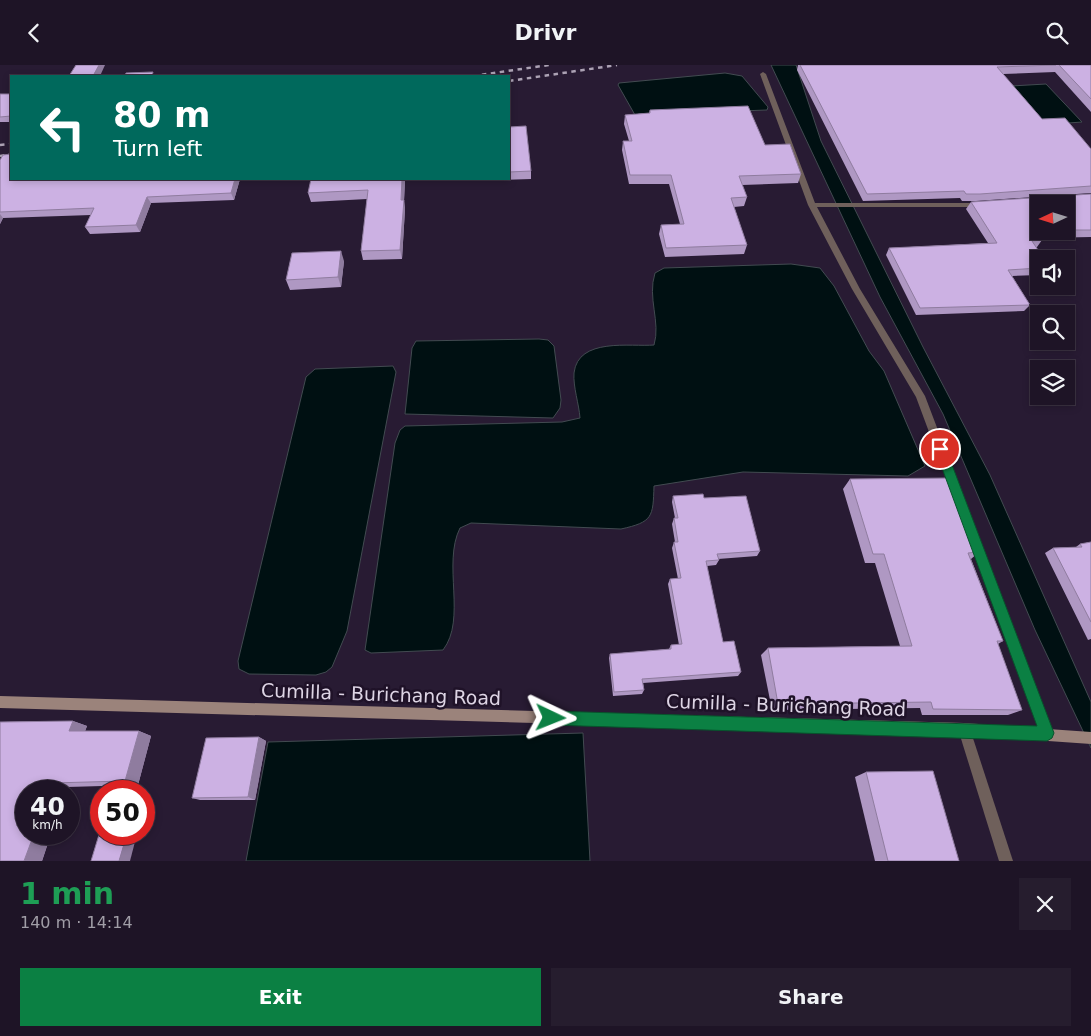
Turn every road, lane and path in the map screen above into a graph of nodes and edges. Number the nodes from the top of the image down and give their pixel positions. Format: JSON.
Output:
{"nodes":[{"id":1,"x":763,"y":75,"type":"dead end"},
{"id":2,"x":812,"y":205,"type":"junction"},
{"id":3,"x":985,"y":205,"type":"edge"},
{"id":4,"x":0,"y":702,"type":"edge"},
{"id":5,"x":964,"y":729,"type":"junction"},
{"id":6,"x":1047,"y":733,"type":"junction"},
{"id":7,"x":1091,"y":738,"type":"edge"},
{"id":8,"x":1006,"y":861,"type":"edge"}],
"edges":[{"from":1,"to":2,"type":"street"},
{"from":2,"to":3,"type":"street"},
{"from":2,"to":6,"type":"street"},
{"from":4,"to":5,"type":"main road","name":"Cumilla - Burichang Road"},
{"from":5,"to":6,"type":"main road","name":"Cumilla - Burichang Road"},
{"from":5,"to":8,"type":"street"},
{"from":6,"to":7,"type":"main road","name":"Cumilla - Burichang Road"}]}
